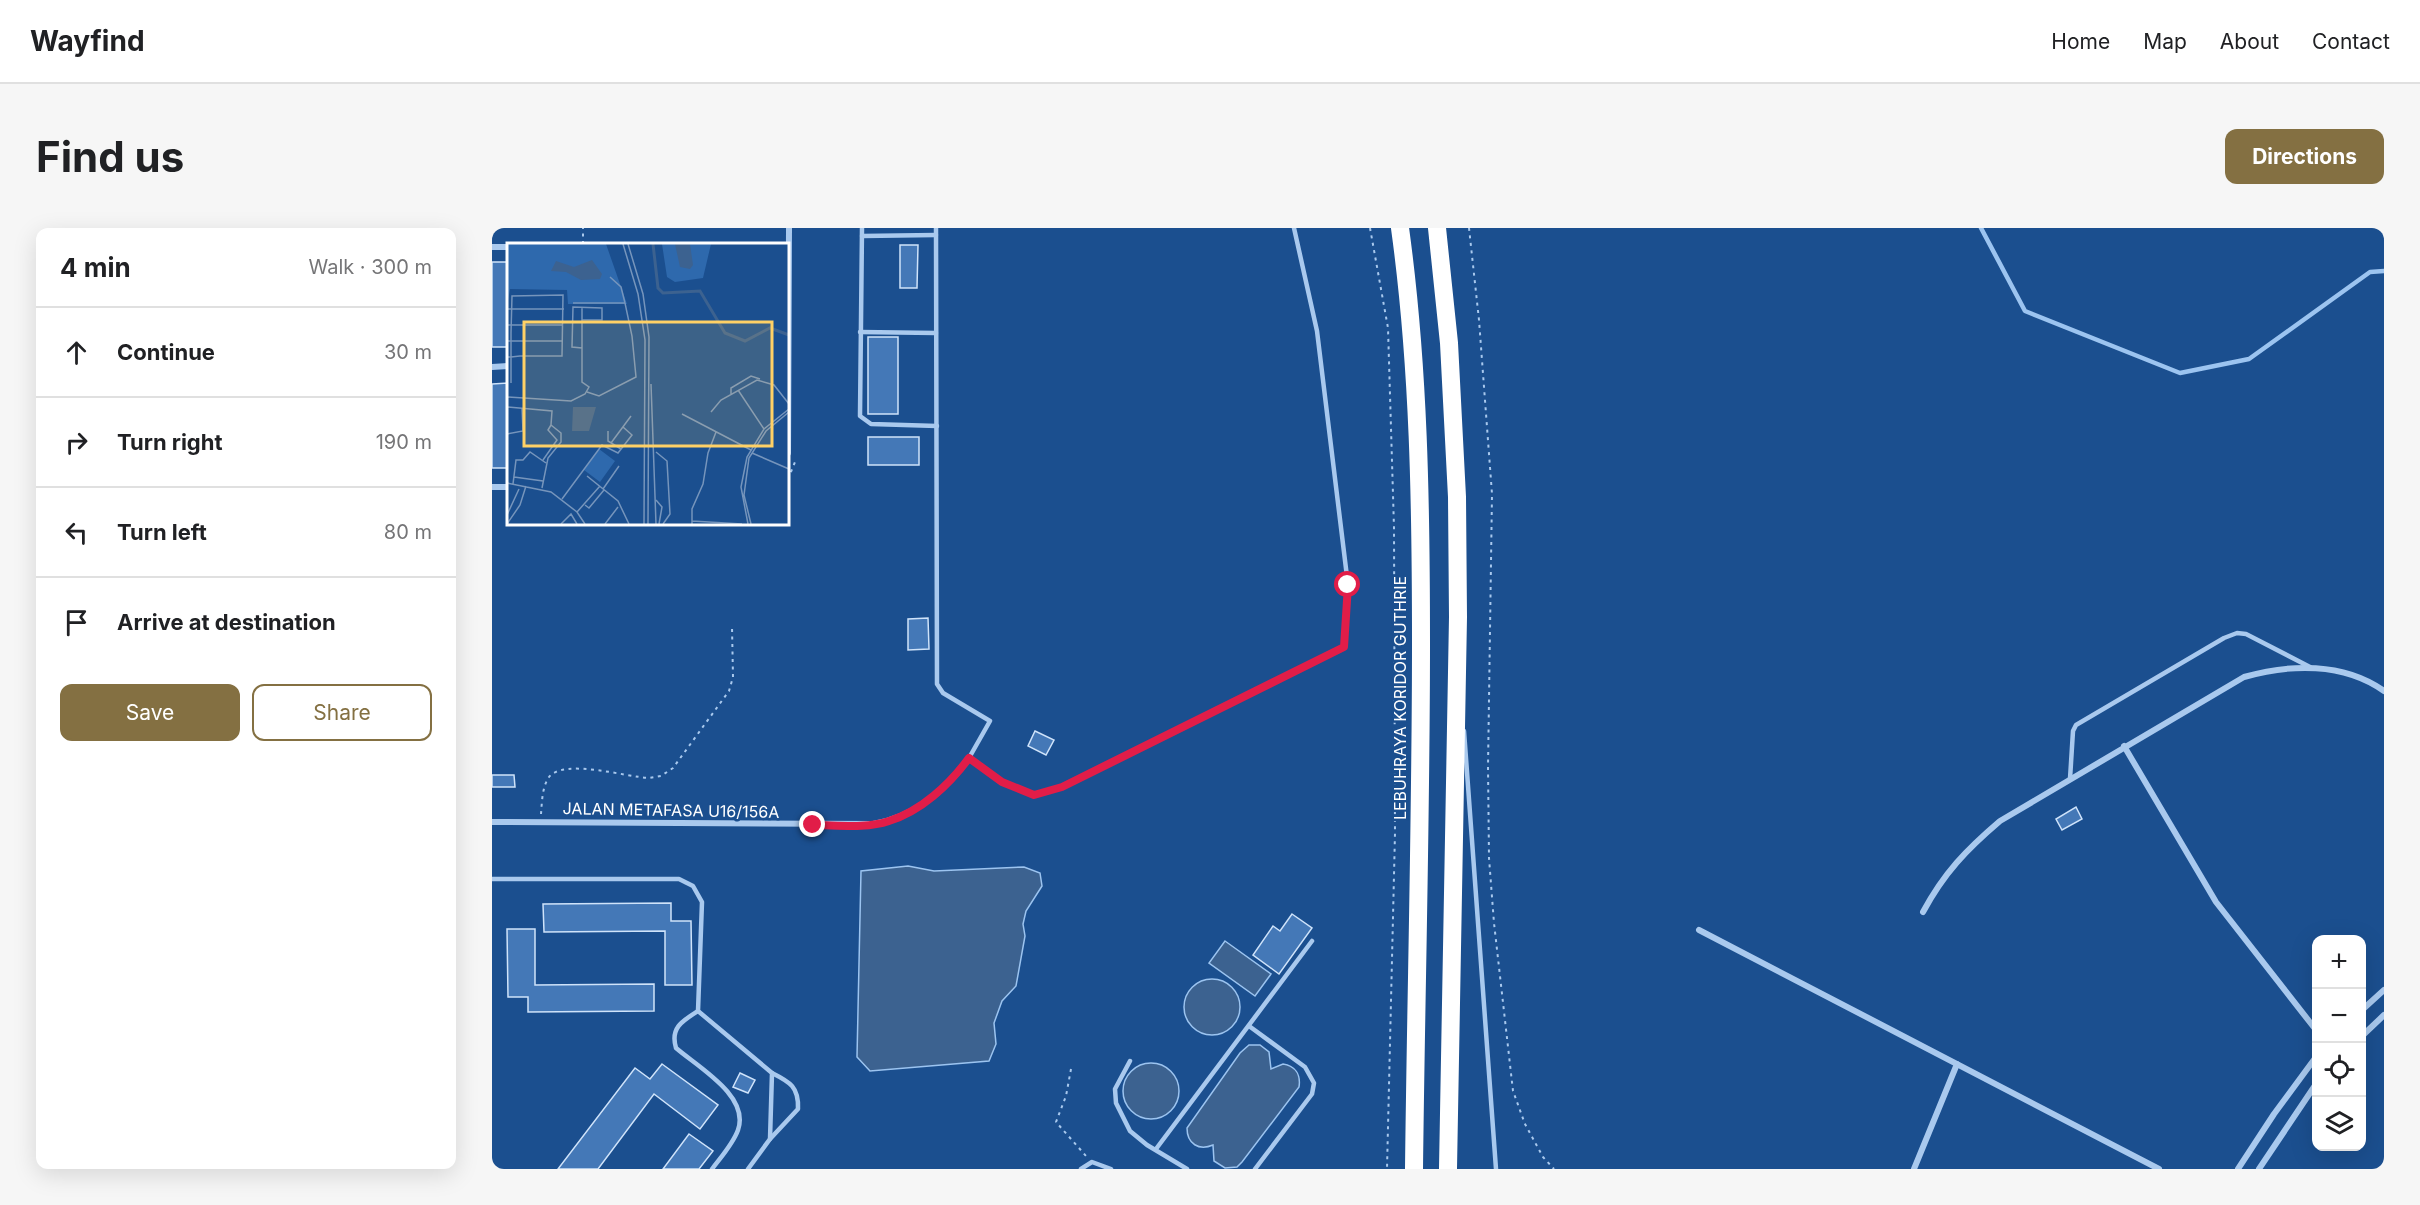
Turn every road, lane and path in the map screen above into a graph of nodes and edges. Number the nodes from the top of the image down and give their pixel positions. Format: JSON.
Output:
{"nodes":[{"id":1,"x":789,"y":228,"type":"edge"},
{"id":2,"x":862,"y":228,"type":"edge"},
{"id":3,"x":936,"y":228,"type":"edge"},
{"id":4,"x":1294,"y":228,"type":"edge"},
{"id":5,"x":1370,"y":228,"type":"edge"},
{"id":6,"x":1400,"y":228,"type":"edge"},
{"id":7,"x":1437,"y":228,"type":"edge"},
{"id":8,"x":1469,"y":228,"type":"edge"},
{"id":9,"x":862,"y":236,"type":"junction"},
{"id":10,"x":936,"y":236,"type":"junction"},
{"id":11,"x":788,"y":243,"type":"edge"},
{"id":12,"x":860,"y":332,"type":"junction"},
{"id":13,"x":936,"y":333,"type":"junction"},
{"id":14,"x":507,"y":366,"type":"edge"},
{"id":15,"x":492,"y":367,"type":"edge"},
{"id":16,"x":937,"y":426,"type":"junction"},
{"id":17,"x":1458,"y":617,"type":"junction"},
{"id":18,"x":732,"y":627,"type":"dead end"},
{"id":19,"x":2312,"y":668,"type":"junction"},
{"id":20,"x":2384,"y":691,"type":"edge"},
{"id":21,"x":1463,"y":712,"type":"dead end"},
{"id":22,"x":1464,"y":723,"type":"dead end"},
{"id":23,"x":2124,"y":746,"type":"junction"},
{"id":24,"x":969,"y":758,"type":"junction"},
{"id":25,"x":2070,"y":779,"type":"junction"},
{"id":26,"x":492,"y":822,"type":"edge"},
{"id":27,"x":540,"y":822,"type":"junction"},
{"id":28,"x":492,"y":879,"type":"edge"},
{"id":29,"x":1923,"y":912,"type":"dead end"},
{"id":30,"x":1699,"y":930,"type":"dead end"},
{"id":31,"x":1312,"y":941,"type":"dead end"},
{"id":32,"x":2384,"y":990,"type":"edge"},
{"id":33,"x":2366,"y":1006,"type":"edge"},
{"id":34,"x":698,"y":1011,"type":"junction"},
{"id":35,"x":2384,"y":1015,"type":"edge"},
{"id":36,"x":2312,"y":1025,"type":"edge"},
{"id":37,"x":1249,"y":1026,"type":"junction"},
{"id":38,"x":2366,"y":1031,"type":"edge"},
{"id":39,"x":1130,"y":1061,"type":"dead end"},
{"id":40,"x":2312,"y":1062,"type":"edge"},
{"id":41,"x":1957,"y":1064,"type":"junction"},
{"id":42,"x":1071,"y":1069,"type":"dead end"},
{"id":43,"x":772,"y":1073,"type":"junction"},
{"id":44,"x":2312,"y":1090,"type":"edge"},
{"id":45,"x":770,"y":1139,"type":"junction"},
{"id":46,"x":1156,"y":1149,"type":"junction"},
{"id":47,"x":1092,"y":1162,"type":"junction"},
{"id":48,"x":712,"y":1169,"type":"edge"},
{"id":49,"x":748,"y":1169,"type":"edge"},
{"id":50,"x":1080,"y":1169,"type":"edge"},
{"id":51,"x":1111,"y":1169,"type":"edge"},
{"id":52,"x":1187,"y":1169,"type":"edge"},
{"id":53,"x":1255,"y":1169,"type":"edge"},
{"id":54,"x":1387,"y":1169,"type":"edge"},
{"id":55,"x":1413,"y":1169,"type":"edge"},
{"id":56,"x":1448,"y":1169,"type":"edge"},
{"id":57,"x":1496,"y":1169,"type":"edge"},
{"id":58,"x":1554,"y":1169,"type":"edge"},
{"id":59,"x":1914,"y":1169,"type":"edge"},
{"id":60,"x":2159,"y":1169,"type":"edge"},
{"id":61,"x":2238,"y":1169,"type":"edge"},
{"id":62,"x":2259,"y":1169,"type":"edge"}],
"edges":[{"from":1,"to":11,"type":"street"},
{"from":2,"to":9,"type":"lane"},
{"from":3,"to":10,"type":"lane"},
{"from":4,"to":24,"type":"lane"},
{"from":5,"to":54,"type":"path"},
{"from":6,"to":55,"type":"highway","name":"LEBUHRAYA KORIDOR GUTHRIE"},
{"from":7,"to":17,"type":"highway"},
{"from":8,"to":58,"type":"path"},
{"from":9,"to":10,"type":"lane"},
{"from":9,"to":12,"type":"lane"},
{"from":10,"to":13,"type":"lane"},
{"from":12,"to":13,"type":"lane"},
{"from":12,"to":16,"type":"lane"},
{"from":13,"to":16,"type":"lane"},
{"from":14,"to":15,"type":"street"},
{"from":16,"to":24,"type":"lane"},
{"from":17,"to":21,"type":"lane"},
{"from":17,"to":56,"type":"highway"},
{"from":18,"to":27,"type":"path"},
{"from":19,"to":20,"type":"street"},
{"from":19,"to":23,"type":"street"},
{"from":19,"to":25,"type":"lane"},
{"from":22,"to":57,"type":"lane"},
{"from":23,"to":25,"type":"street"},
{"from":23,"to":36,"type":"street"},
{"from":24,"to":27,"type":"street","name":"JALAN METAFASA U16/156A"},
{"from":25,"to":29,"type":"street"},
{"from":26,"to":27,"type":"street","name":"JALAN METAFASA U16/156A"},
{"from":28,"to":34,"type":"lane"},
{"from":30,"to":41,"type":"street"},
{"from":31,"to":37,"type":"lane"},
{"from":32,"to":33,"type":"street"},
{"from":34,"to":43,"type":"lane"},
{"from":34,"to":48,"type":"lane"},
{"from":35,"to":38,"type":"street"},
{"from":37,"to":46,"type":"lane"},
{"from":37,"to":53,"type":"lane"},
{"from":39,"to":46,"type":"lane"},
{"from":40,"to":61,"type":"street"},
{"from":41,"to":59,"type":"street"},
{"from":41,"to":60,"type":"street"},
{"from":42,"to":47,"type":"path"},
{"from":43,"to":45,"type":"lane"},
{"from":43,"to":45,"type":"lane"},
{"from":44,"to":62,"type":"street"},
{"from":45,"to":49,"type":"lane"},
{"from":46,"to":52,"type":"lane"},
{"from":47,"to":50,"type":"lane"},
{"from":47,"to":51,"type":"lane"}]}
